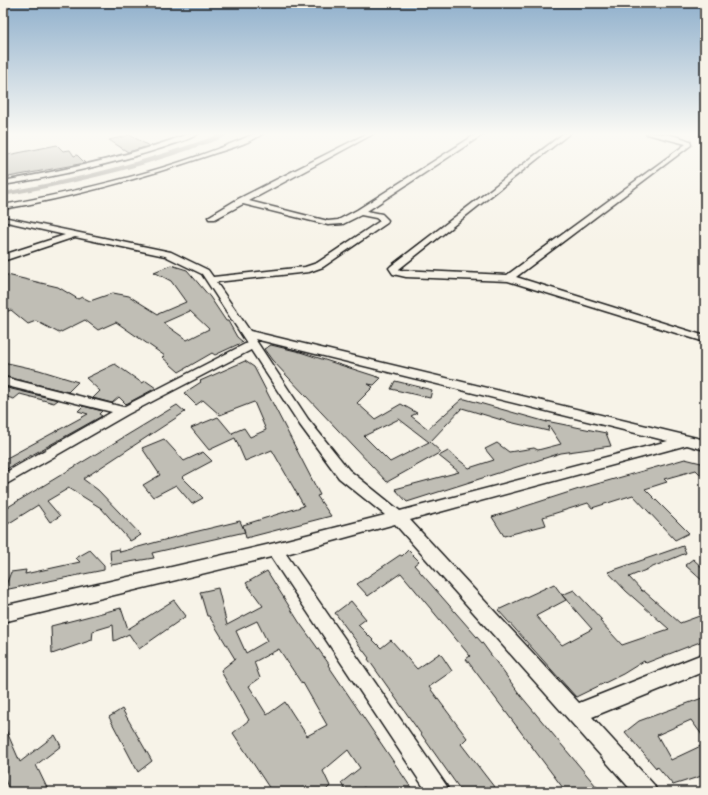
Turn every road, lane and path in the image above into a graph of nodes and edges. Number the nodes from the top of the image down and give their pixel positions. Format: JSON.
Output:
{"nodes":[{"id":1,"x":73,"y":170,"type":"edge"},
{"id":2,"x":159,"y":170,"type":"edge"},
{"id":3,"x":301,"y":170,"type":"edge"},
{"id":4,"x":425,"y":170,"type":"edge"},
{"id":5,"x":519,"y":170,"type":"edge"},
{"id":6,"x":654,"y":170,"type":"edge"},
{"id":7,"x":3,"y":183,"type":"edge"},
{"id":8,"x":241,"y":201,"type":"junction"},
{"id":9,"x":3,"y":207,"type":"edge"},
{"id":10,"x":360,"y":212,"type":"junction"},
{"id":11,"x":212,"y":217,"type":"dead end"},
{"id":12,"x":3,"y":219,"type":"edge"},
{"id":13,"x":73,"y":234,"type":"junction"},
{"id":14,"x":3,"y":258,"type":"edge"},
{"id":15,"x":509,"y":278,"type":"junction"},
{"id":16,"x":210,"y":280,"type":"junction"},
{"id":17,"x":250,"y":339,"type":"junction"},
{"id":18,"x":705,"y":339,"type":"edge"},
{"id":19,"x":3,"y":381,"type":"edge"},
{"id":20,"x":124,"y":411,"type":"junction"},
{"id":21,"x":685,"y":440,"type":"junction"},
{"id":22,"x":705,"y":445,"type":"edge"},
{"id":23,"x":3,"y":481,"type":"edge"},
{"id":24,"x":398,"y":517,"type":"junction"},
{"id":25,"x":275,"y":550,"type":"junction"},
{"id":26,"x":3,"y":614,"type":"edge"},
{"id":27,"x":705,"y":662,"type":"edge"},
{"id":28,"x":577,"y":714,"type":"junction"},
{"id":29,"x":439,"y":792,"type":"edge"},
{"id":30,"x":647,"y":792,"type":"edge"}],
"edges":[{"from":1,"to":7,"type":"street"},
{"from":2,"to":9,"type":"street"},
{"from":3,"to":8,"type":"street"},
{"from":4,"to":10,"type":"street"},
{"from":5,"to":15,"type":"street"},
{"from":6,"to":15,"type":"street"},
{"from":8,"to":10,"type":"street"},
{"from":8,"to":11,"type":"street"},
{"from":10,"to":16,"type":"street"},
{"from":12,"to":13,"type":"street"},
{"from":13,"to":14,"type":"street"},
{"from":13,"to":16,"type":"street"},
{"from":15,"to":18,"type":"street"},
{"from":16,"to":17,"type":"street"},
{"from":17,"to":20,"type":"street"},
{"from":17,"to":21,"type":"street"},
{"from":17,"to":24,"type":"street"},
{"from":19,"to":20,"type":"street"},
{"from":20,"to":23,"type":"street"},
{"from":21,"to":22,"type":"street"},
{"from":21,"to":24,"type":"street"},
{"from":24,"to":25,"type":"street"},
{"from":24,"to":28,"type":"street"},
{"from":25,"to":26,"type":"street"},
{"from":25,"to":29,"type":"street"},
{"from":27,"to":28,"type":"street"},
{"from":28,"to":30,"type":"street"}]}
